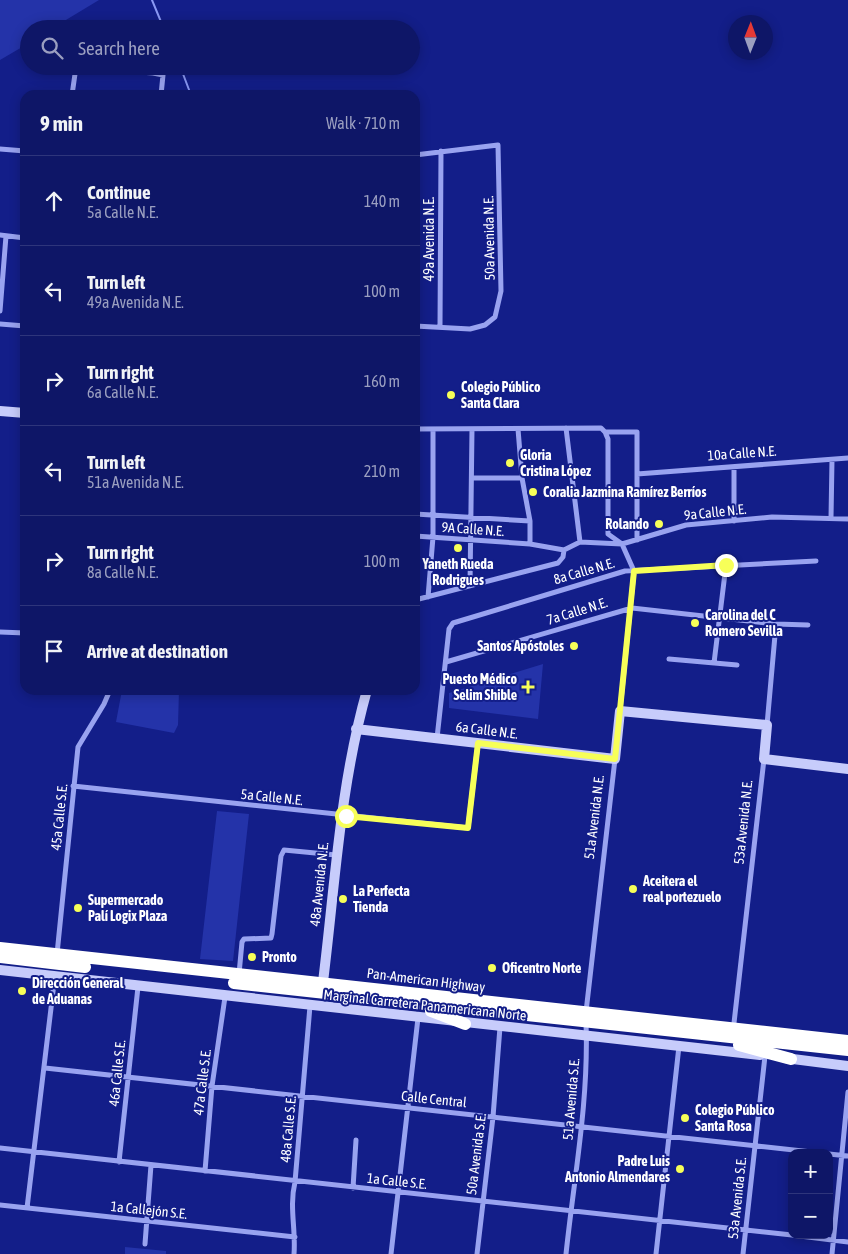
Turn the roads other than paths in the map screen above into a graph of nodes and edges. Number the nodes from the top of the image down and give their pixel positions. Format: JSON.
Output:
{"nodes":[{"id":1,"x":75,"y":75,"type":"edge"},
{"id":2,"x":163,"y":75,"type":"edge"},
{"id":3,"x":73,"y":90,"type":"edge"},
{"id":4,"x":162,"y":90,"type":"edge"},
{"id":5,"x":0,"y":149,"type":"edge"},
{"id":6,"x":20,"y":150,"type":"edge"},
{"id":7,"x":440,"y":151,"type":"junction"},
{"id":8,"x":420,"y":154,"type":"edge"},
{"id":9,"x":3,"y":236,"type":"edge"},
{"id":10,"x":20,"y":238,"type":"edge"},
{"id":11,"x":0,"y":311,"type":"edge"},
{"id":12,"x":0,"y":324,"type":"edge"},
{"id":13,"x":20,"y":326,"type":"edge"},
{"id":14,"x":420,"y":326,"type":"edge"},
{"id":15,"x":440,"y":327,"type":"junction"},
{"id":16,"x":0,"y":411,"type":"edge"},
{"id":17,"x":20,"y":413,"type":"edge"},
{"id":18,"x":518,"y":428,"type":"junction"},
{"id":19,"x":566,"y":428,"type":"junction"},
{"id":20,"x":420,"y":429,"type":"edge"},
{"id":21,"x":433,"y":429,"type":"junction"},
{"id":22,"x":472,"y":429,"type":"junction"},
{"id":23,"x":604,"y":432,"type":"junction"},
{"id":24,"x":848,"y":458,"type":"edge"},
{"id":25,"x":832,"y":460,"type":"junction"},
{"id":26,"x":734,"y":467,"type":"junction"},
{"id":27,"x":637,"y":474,"type":"junction"},
{"id":28,"x":472,"y":478,"type":"junction"},
{"id":29,"x":522,"y":478,"type":"junction"},
{"id":30,"x":420,"y":514,"type":"edge"},
{"id":31,"x":433,"y":515,"type":"junction"},
{"id":32,"x":472,"y":516,"type":"junction"},
{"id":33,"x":831,"y":518,"type":"junction"},
{"id":34,"x":848,"y":518,"type":"edge"},
{"id":35,"x":734,"y":520,"type":"junction"},
{"id":36,"x":530,"y":521,"type":"junction"},
{"id":37,"x":420,"y":536,"type":"edge"},
{"id":38,"x":433,"y":537,"type":"junction"},
{"id":39,"x":470,"y":539,"type":"junction"},
{"id":40,"x":637,"y":540,"type":"junction"},
{"id":41,"x":580,"y":542,"type":"junction"},
{"id":42,"x":530,"y":544,"type":"junction"},
{"id":43,"x":622,"y":544,"type":"junction"},
{"id":44,"x":564,"y":550,"type":"junction"},
{"id":45,"x":816,"y":561,"type":"dead end"},
{"id":46,"x":726,"y":565,"type":"junction"},
{"id":47,"x":634,"y":571,"type":"junction"},
{"id":48,"x":470,"y":586,"type":"junction"},
{"id":49,"x":428,"y":597,"type":"junction"},
{"id":50,"x":420,"y":599,"type":"edge"},
{"id":51,"x":632,"y":608,"type":"junction"},
{"id":52,"x":719,"y":618,"type":"junction"},
{"id":53,"x":776,"y":624,"type":"junction"},
{"id":54,"x":808,"y":625,"type":"dead end"},
{"id":55,"x":0,"y":632,"type":"edge"},
{"id":56,"x":20,"y":633,"type":"edge"},
{"id":57,"x":669,"y":659,"type":"dead end"},
{"id":58,"x":446,"y":662,"type":"junction"},
{"id":59,"x":714,"y":663,"type":"junction"},
{"id":60,"x":737,"y":665,"type":"dead end"},
{"id":61,"x":108,"y":695,"type":"edge"},
{"id":62,"x":365,"y":695,"type":"edge"},
{"id":63,"x":620,"y":711,"type":"junction"},
{"id":64,"x":767,"y":726,"type":"junction"},
{"id":65,"x":356,"y":729,"type":"junction"},
{"id":66,"x":437,"y":738,"type":"junction"},
{"id":67,"x":478,"y":743,"type":"junction"},
{"id":68,"x":615,"y":759,"type":"junction"},
{"id":69,"x":764,"y":759,"type":"junction"},
{"id":70,"x":848,"y":769,"type":"edge"},
{"id":71,"x":73,"y":786,"type":"junction"},
{"id":72,"x":340,"y":816,"type":"junction"},
{"id":73,"x":336,"y":855,"type":"junction"},
{"id":74,"x":0,"y":948,"type":"edge"},
{"id":75,"x":0,"y":958,"type":"edge"},
{"id":76,"x":56,"y":959,"type":"junction"},
{"id":77,"x":0,"y":970,"type":"edge"},
{"id":78,"x":238,"y":975,"type":"junction"},
{"id":79,"x":55,"y":977,"type":"junction"},
{"id":80,"x":138,"y":987,"type":"junction"},
{"id":81,"x":322,"y":989,"type":"junction"},
{"id":82,"x":225,"y":997,"type":"junction"},
{"id":83,"x":415,"y":1004,"type":"junction"},
{"id":84,"x":310,"y":1006,"type":"junction"},
{"id":85,"x":418,"y":1018,"type":"junction"},
{"id":86,"x":586,"y":1018,"type":"junction"},
{"id":87,"x":648,"y":1020,"type":"junction"},
{"id":88,"x":734,"y":1023,"type":"junction"},
{"id":89,"x":464,"y":1024,"type":"junction"},
{"id":90,"x":500,"y":1027,"type":"junction"},
{"id":91,"x":848,"y":1034,"type":"edge"},
{"id":92,"x":698,"y":1035,"type":"junction"},
{"id":93,"x":587,"y":1036,"type":"junction"},
{"id":94,"x":785,"y":1038,"type":"junction"},
{"id":95,"x":848,"y":1042,"type":"edge"},
{"id":96,"x":679,"y":1046,"type":"junction"},
{"id":97,"x":848,"y":1050,"type":"edge"},
{"id":98,"x":765,"y":1056,"type":"junction"},
{"id":99,"x":791,"y":1059,"type":"junction"},
{"id":100,"x":848,"y":1066,"type":"edge"},
{"id":101,"x":45,"y":1068,"type":"junction"},
{"id":102,"x":128,"y":1077,"type":"junction"},
{"id":103,"x":212,"y":1086,"type":"junction"},
{"id":104,"x":848,"y":1092,"type":"edge"},
{"id":105,"x":301,"y":1096,"type":"junction"},
{"id":106,"x":408,"y":1108,"type":"junction"},
{"id":107,"x":493,"y":1117,"type":"junction"},
{"id":108,"x":580,"y":1127,"type":"junction"},
{"id":109,"x":669,"y":1136,"type":"junction"},
{"id":110,"x":356,"y":1140,"type":"dead end"},
{"id":111,"x":754,"y":1146,"type":"junction"},
{"id":112,"x":0,"y":1148,"type":"edge"},
{"id":113,"x":788,"y":1150,"type":"edge"},
{"id":114,"x":34,"y":1152,"type":"junction"},
{"id":115,"x":845,"y":1155,"type":"edge"},
{"id":116,"x":119,"y":1162,"type":"junction"},
{"id":117,"x":151,"y":1165,"type":"junction"},
{"id":118,"x":205,"y":1171,"type":"junction"},
{"id":119,"x":294,"y":1182,"type":"junction"},
{"id":120,"x":353,"y":1188,"type":"junction"},
{"id":121,"x":398,"y":1192,"type":"junction"},
{"id":122,"x":482,"y":1202,"type":"junction"},
{"id":123,"x":0,"y":1205,"type":"edge"},
{"id":124,"x":27,"y":1208,"type":"junction"},
{"id":125,"x":570,"y":1210,"type":"junction"},
{"id":126,"x":147,"y":1220,"type":"junction"},
{"id":127,"x":659,"y":1220,"type":"junction"},
{"id":128,"x":746,"y":1229,"type":"junction"},
{"id":129,"x":788,"y":1234,"type":"edge"},
{"id":130,"x":295,"y":1237,"type":"junction"},
{"id":131,"x":825,"y":1239,"type":"edge"},
{"id":132,"x":833,"y":1240,"type":"junction"},
{"id":133,"x":848,"y":1242,"type":"edge"},
{"id":134,"x":145,"y":1244,"type":"dead end"},
{"id":135,"x":294,"y":1254,"type":"edge"},
{"id":136,"x":391,"y":1254,"type":"edge"},
{"id":137,"x":477,"y":1254,"type":"edge"},
{"id":138,"x":566,"y":1254,"type":"edge"},
{"id":139,"x":656,"y":1254,"type":"edge"},
{"id":140,"x":743,"y":1254,"type":"edge"},
{"id":141,"x":832,"y":1254,"type":"edge"}],
"edges":[{"from":1,"to":3,"type":"street"},
{"from":2,"to":4,"type":"street"},
{"from":5,"to":6,"type":"street"},
{"from":7,"to":8,"type":"street"},
{"from":7,"to":15,"type":"street","name":"49a Avenida N.E."},
{"from":7,"to":15,"type":"street","name":"50a Avenida N.E."},
{"from":9,"to":10,"type":"street"},
{"from":9,"to":11,"type":"street"},
{"from":12,"to":13,"type":"street"},
{"from":14,"to":15,"type":"street"},
{"from":16,"to":17,"type":"street"},
{"from":18,"to":19,"type":"street"},
{"from":18,"to":22,"type":"street"},
{"from":18,"to":29,"type":"street"},
{"from":19,"to":23,"type":"street"},
{"from":19,"to":41,"type":"street"},
{"from":20,"to":21,"type":"street"},
{"from":21,"to":22,"type":"street"},
{"from":21,"to":31,"type":"street"},
{"from":22,"to":28,"type":"street"},
{"from":23,"to":27,"type":"street"},
{"from":23,"to":43,"type":"street","name":"51a Avenida N.E."},
{"from":24,"to":25,"type":"street","name":"10a Calle N.E."},
{"from":25,"to":26,"type":"street","name":"10a Calle N.E."},
{"from":25,"to":33,"type":"street"},
{"from":26,"to":27,"type":"street","name":"10a Calle N.E."},
{"from":26,"to":35,"type":"street"},
{"from":27,"to":40,"type":"street"},
{"from":28,"to":29,"type":"street"},
{"from":28,"to":32,"type":"street"},
{"from":29,"to":36,"type":"street"},
{"from":30,"to":31,"type":"street"},
{"from":31,"to":32,"type":"street"},
{"from":31,"to":38,"type":"street"},
{"from":32,"to":36,"type":"street"},
{"from":32,"to":39,"type":"street"},
{"from":33,"to":34,"type":"street","name":"9a Calle N.E."},
{"from":33,"to":35,"type":"street","name":"9a Calle N.E."},
{"from":35,"to":40,"type":"street","name":"9a Calle N.E."},
{"from":36,"to":42,"type":"street"},
{"from":37,"to":38,"type":"street","name":"9A Calle N.E."},
{"from":38,"to":39,"type":"street","name":"9A Calle N.E."},
{"from":38,"to":49,"type":"street"},
{"from":39,"to":42,"type":"street","name":"9A Calle N.E."},
{"from":39,"to":48,"type":"street"},
{"from":40,"to":43,"type":"street","name":"9a Calle N.E."},
{"from":41,"to":43,"type":"street","name":"9a Calle N.E."},
{"from":41,"to":44,"type":"street","name":"9a Calle N.E."},
{"from":42,"to":44,"type":"street"},
{"from":43,"to":47,"type":"street","name":"51a Avenida N.E."},
{"from":44,"to":48,"type":"street","name":"9a Calle N.E."},
{"from":45,"to":46,"type":"street","name":"8a Calle N.E."},
{"from":46,"to":47,"type":"street","name":"8a Calle N.E."},
{"from":46,"to":52,"type":"street"},
{"from":47,"to":51,"type":"street","name":"51a Avenida N.E."},
{"from":47,"to":58,"type":"street","name":"8a Calle N.E."},
{"from":48,"to":49,"type":"street"},
{"from":49,"to":50,"type":"street"},
{"from":51,"to":52,"type":"street","name":"7a Calle N.E."},
{"from":51,"to":58,"type":"street","name":"7a Calle N.E."},
{"from":51,"to":63,"type":"street","name":"51a Avenida N.E."},
{"from":52,"to":53,"type":"street","name":"7a Calle N.E."},
{"from":52,"to":59,"type":"street"},
{"from":53,"to":54,"type":"street","name":"7a Calle N.E."},
{"from":53,"to":64,"type":"street","name":"53a Avenida N.E."},
{"from":55,"to":56,"type":"street"},
{"from":57,"to":59,"type":"street"},
{"from":58,"to":66,"type":"street"},
{"from":59,"to":60,"type":"street"},
{"from":61,"to":71,"type":"street","name":"45a Calle S.E."},
{"from":62,"to":65,"type":"street","name":"48a Avenida N.E."},
{"from":63,"to":64,"type":"street"},
{"from":63,"to":68,"type":"street","name":"51a Avenida N.E."},
{"from":64,"to":69,"type":"street","name":"53a Avenida N.E."},
{"from":65,"to":66,"type":"street","name":"6a Calle N.E."},
{"from":65,"to":72,"type":"street","name":"48a Avenida N.E."},
{"from":66,"to":67,"type":"street","name":"6a Calle N.E."},
{"from":67,"to":68,"type":"street","name":"6a Calle N.E."},
{"from":67,"to":72,"type":"street","name":"5a Calle N.E."},
{"from":68,"to":86,"type":"street","name":"51a Avenida N.E."},
{"from":69,"to":70,"type":"street"},
{"from":69,"to":88,"type":"street","name":"53a Avenida N.E."},
{"from":71,"to":72,"type":"street","name":"5a Calle N.E."},
{"from":71,"to":76,"type":"street","name":"45a Calle S.E."},
{"from":72,"to":73,"type":"street","name":"48a Avenida N.E."},
{"from":73,"to":78,"type":"street"},
{"from":73,"to":81,"type":"street","name":"48a Avenida N.E."},
{"from":74,"to":76,"type":"highway","name":"Pan-American Highway"},
{"from":75,"to":76,"type":"highway","name":"Pan-American Highway"},
{"from":76,"to":78,"type":"highway","name":"Pan-American Highway"},
{"from":76,"to":79,"type":"street","name":"45a Calle S.E."},
{"from":76,"to":81,"type":"highway","name":"Pan-American Highway"},
{"from":77,"to":79,"type":"street","name":"Marginal Carretera Panamericana Norte"},
{"from":78,"to":81,"type":"highway","name":"Pan-American Highway"},
{"from":79,"to":80,"type":"street","name":"Marginal Carretera Panamericana Norte"},
{"from":79,"to":101,"type":"street","name":"45a Calle S.E."},
{"from":80,"to":82,"type":"street","name":"Marginal Carretera Panamericana Norte"},
{"from":80,"to":102,"type":"street","name":"46a Calle S.E."},
{"from":81,"to":83,"type":"highway","name":"Pan-American Highway"},
{"from":81,"to":86,"type":"highway","name":"Pan-American Highway"},
{"from":82,"to":84,"type":"street","name":"Marginal Carretera Panamericana Norte"},
{"from":82,"to":103,"type":"street","name":"47a Calle S.E."},
{"from":83,"to":86,"type":"highway","name":"Pan-American Highway"},
{"from":83,"to":89,"type":"highway"},
{"from":84,"to":85,"type":"street","name":"Marginal Carretera Panamericana Norte"},
{"from":84,"to":105,"type":"street","name":"48a Calle S.E."},
{"from":85,"to":89,"type":"street","name":"Marginal Carretera Panamericana Norte"},
{"from":85,"to":106,"type":"street"},
{"from":86,"to":87,"type":"highway","name":"Pan-American Highway"},
{"from":86,"to":92,"type":"highway","name":"Pan-American Highway"},
{"from":86,"to":93,"type":"street","name":"51a Avenida N.E."},
{"from":87,"to":88,"type":"highway"},
{"from":87,"to":94,"type":"highway","name":"Pan-American Highway"},
{"from":88,"to":91,"type":"highway"},
{"from":89,"to":90,"type":"street","name":"Marginal Carretera Panamericana Norte"},
{"from":90,"to":93,"type":"street","name":"Marginal Carretera Panamericana Norte"},
{"from":90,"to":107,"type":"street","name":"50a Avenida S.E."},
{"from":92,"to":94,"type":"highway","name":"Pan-American Highway"},
{"from":92,"to":99,"type":"highway"},
{"from":93,"to":96,"type":"street","name":"Marginal Carretera Panamericana Norte"},
{"from":93,"to":108,"type":"street","name":"51a Avenida S.E."},
{"from":94,"to":95,"type":"highway","name":"Pan-American Highway"},
{"from":94,"to":97,"type":"highway","name":"Pan-American Highway"},
{"from":96,"to":98,"type":"street","name":"Marginal Carretera Panamericana Norte"},
{"from":96,"to":109,"type":"street"},
{"from":98,"to":99,"type":"street","name":"Marginal Carretera Panamericana Norte"},
{"from":98,"to":111,"type":"street","name":"53a Avenida S.E."},
{"from":99,"to":100,"type":"street","name":"Marginal Carretera Panamericana Norte"},
{"from":101,"to":102,"type":"street","name":"Calle Central"},
{"from":101,"to":114,"type":"street"},
{"from":102,"to":103,"type":"street","name":"Calle Central"},
{"from":102,"to":116,"type":"street","name":"46a Calle S.E."},
{"from":103,"to":105,"type":"street","name":"Calle Central"},
{"from":103,"to":118,"type":"street","name":"47a Calle S.E."},
{"from":104,"to":115,"type":"street"},
{"from":105,"to":106,"type":"street","name":"Calle Central"},
{"from":105,"to":119,"type":"street","name":"48a Calle S.E."},
{"from":106,"to":107,"type":"street","name":"Calle Central"},
{"from":106,"to":121,"type":"street"},
{"from":107,"to":108,"type":"street","name":"Calle Central"},
{"from":107,"to":122,"type":"street","name":"50a Avenida S.E."},
{"from":108,"to":109,"type":"street","name":"Calle Central"},
{"from":108,"to":125,"type":"street","name":"51a Avenida S.E."},
{"from":109,"to":111,"type":"street","name":"Calle Central"},
{"from":109,"to":127,"type":"street"},
{"from":110,"to":120,"type":"street"},
{"from":111,"to":113,"type":"street","name":"Calle Central"},
{"from":111,"to":128,"type":"street","name":"53a Avenida S.E."},
{"from":112,"to":114,"type":"street","name":"1a Calle S.E."},
{"from":114,"to":116,"type":"street","name":"1a Calle S.E."},
{"from":114,"to":124,"type":"street"},
{"from":115,"to":132,"type":"street"},
{"from":116,"to":117,"type":"street","name":"1a Calle S.E."},
{"from":117,"to":118,"type":"street","name":"1a Calle S.E."},
{"from":117,"to":126,"type":"street"},
{"from":118,"to":119,"type":"street","name":"1a Calle S.E."},
{"from":119,"to":120,"type":"street","name":"1a Calle S.E."},
{"from":119,"to":130,"type":"street","name":"48a Calle S.E."},
{"from":120,"to":121,"type":"street","name":"1a Calle S.E."},
{"from":121,"to":122,"type":"street","name":"1a Calle S.E."},
{"from":121,"to":136,"type":"street"},
{"from":122,"to":125,"type":"street","name":"1a Calle S.E."},
{"from":122,"to":137,"type":"street","name":"50a Avenida S.E."},
{"from":123,"to":124,"type":"street","name":"1a Callejón S.E."},
{"from":124,"to":126,"type":"street","name":"1a Callejón S.E."},
{"from":125,"to":127,"type":"street","name":"1a Calle S.E."},
{"from":125,"to":138,"type":"street","name":"51a Avenida S.E."},
{"from":126,"to":130,"type":"street","name":"1a Callejón S.E."},
{"from":126,"to":134,"type":"street"},
{"from":127,"to":128,"type":"street","name":"1a Calle S.E."},
{"from":127,"to":139,"type":"street"},
{"from":128,"to":129,"type":"street","name":"1a Calle S.E."},
{"from":128,"to":140,"type":"street","name":"53a Avenida S.E."},
{"from":130,"to":135,"type":"street","name":"48a Calle S.E."},
{"from":131,"to":132,"type":"street","name":"1a Calle S.E."},
{"from":132,"to":133,"type":"street","name":"1a Calle S.E."},
{"from":132,"to":141,"type":"street"}]}
